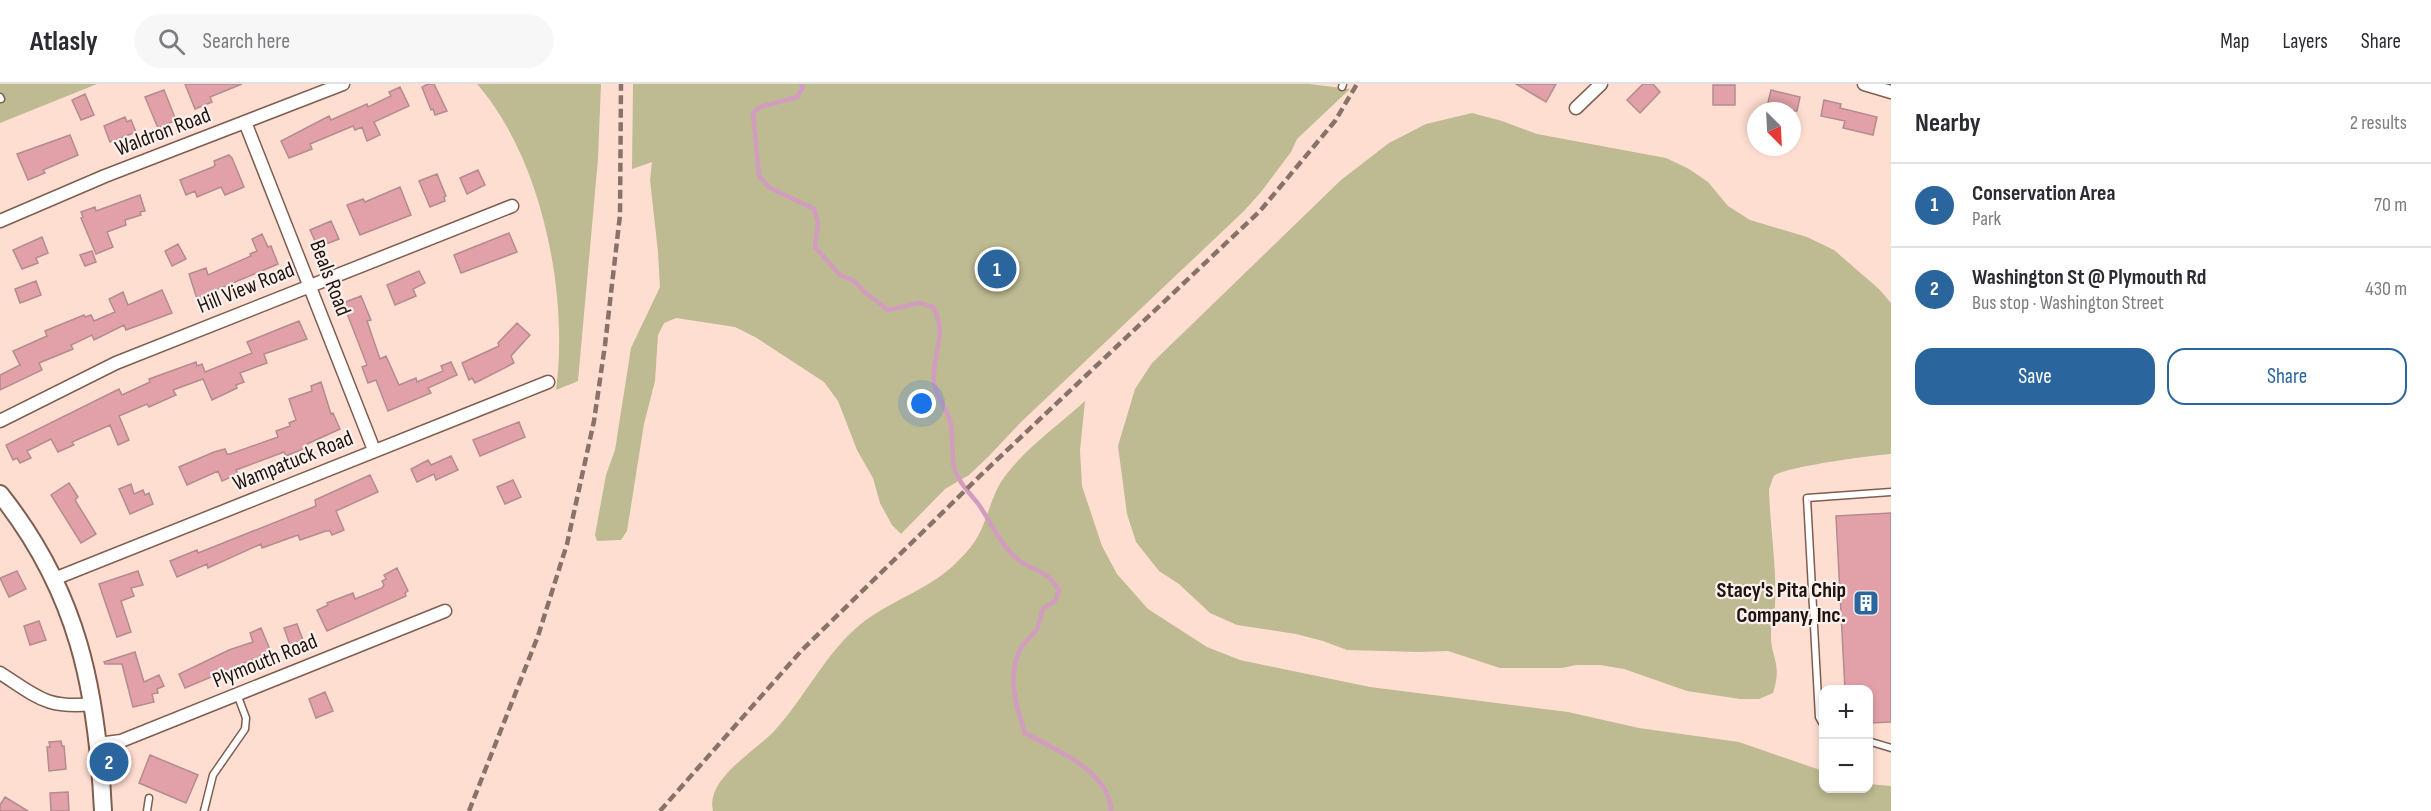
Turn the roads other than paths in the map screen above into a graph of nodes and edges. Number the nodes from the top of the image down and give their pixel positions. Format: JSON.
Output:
{"nodes":[{"id":1,"x":343,"y":84,"type":"edge"},
{"id":2,"x":1601,"y":84,"type":"edge"},
{"id":3,"x":1864,"y":84,"type":"edge"},
{"id":4,"x":1891,"y":92,"type":"edge"},
{"id":5,"x":1576,"y":108,"type":"dead end"},
{"id":6,"x":245,"y":122,"type":"junction"},
{"id":7,"x":512,"y":206,"type":"dead end"},
{"id":8,"x":0,"y":221,"type":"edge"},
{"id":9,"x":310,"y":285,"type":"junction"},
{"id":10,"x":548,"y":382,"type":"dead end"},
{"id":11,"x":0,"y":421,"type":"edge"},
{"id":12,"x":374,"y":450,"type":"junction"},
{"id":13,"x":1891,"y":492,"type":"edge"},
{"id":14,"x":0,"y":494,"type":"edge"},
{"id":15,"x":54,"y":579,"type":"junction"},
{"id":16,"x":445,"y":611,"type":"dead end"},
{"id":17,"x":0,"y":673,"type":"edge"},
{"id":18,"x":237,"y":694,"type":"junction"},
{"id":19,"x":94,"y":704,"type":"junction"},
{"id":20,"x":1819,"y":717,"type":"edge"},
{"id":21,"x":1873,"y":742,"type":"edge"},
{"id":22,"x":98,"y":744,"type":"junction"},
{"id":23,"x":1891,"y":748,"type":"edge"},
{"id":24,"x":149,"y":798,"type":"dead end"},
{"id":25,"x":103,"y":811,"type":"edge"},
{"id":26,"x":147,"y":811,"type":"edge"},
{"id":27,"x":204,"y":811,"type":"edge"}],
"edges":[{"from":1,"to":6,"type":"street","name":"Waldron Road"},
{"from":2,"to":5,"type":"street"},
{"from":3,"to":4,"type":"street"},
{"from":6,"to":8,"type":"street","name":"Waldron Road"},
{"from":6,"to":9,"type":"street","name":"Beals Road"},
{"from":7,"to":9,"type":"street","name":"Hill View Road"},
{"from":9,"to":11,"type":"street","name":"Hill View Road"},
{"from":9,"to":12,"type":"street","name":"Beals Road"},
{"from":10,"to":12,"type":"street","name":"Wampatuck Road"},
{"from":12,"to":15,"type":"street","name":"Wampatuck Road"},
{"from":13,"to":20,"type":"lane"},
{"from":14,"to":15,"type":"main road"},
{"from":15,"to":19,"type":"main road"},
{"from":16,"to":18,"type":"street","name":"Plymouth Road"},
{"from":17,"to":19,"type":"street"},
{"from":18,"to":22,"type":"street","name":"Plymouth Road"},
{"from":18,"to":27,"type":"lane"},
{"from":19,"to":22,"type":"main road"},
{"from":21,"to":23,"type":"lane"},
{"from":22,"to":25,"type":"main road"},
{"from":24,"to":26,"type":"lane"}]}
